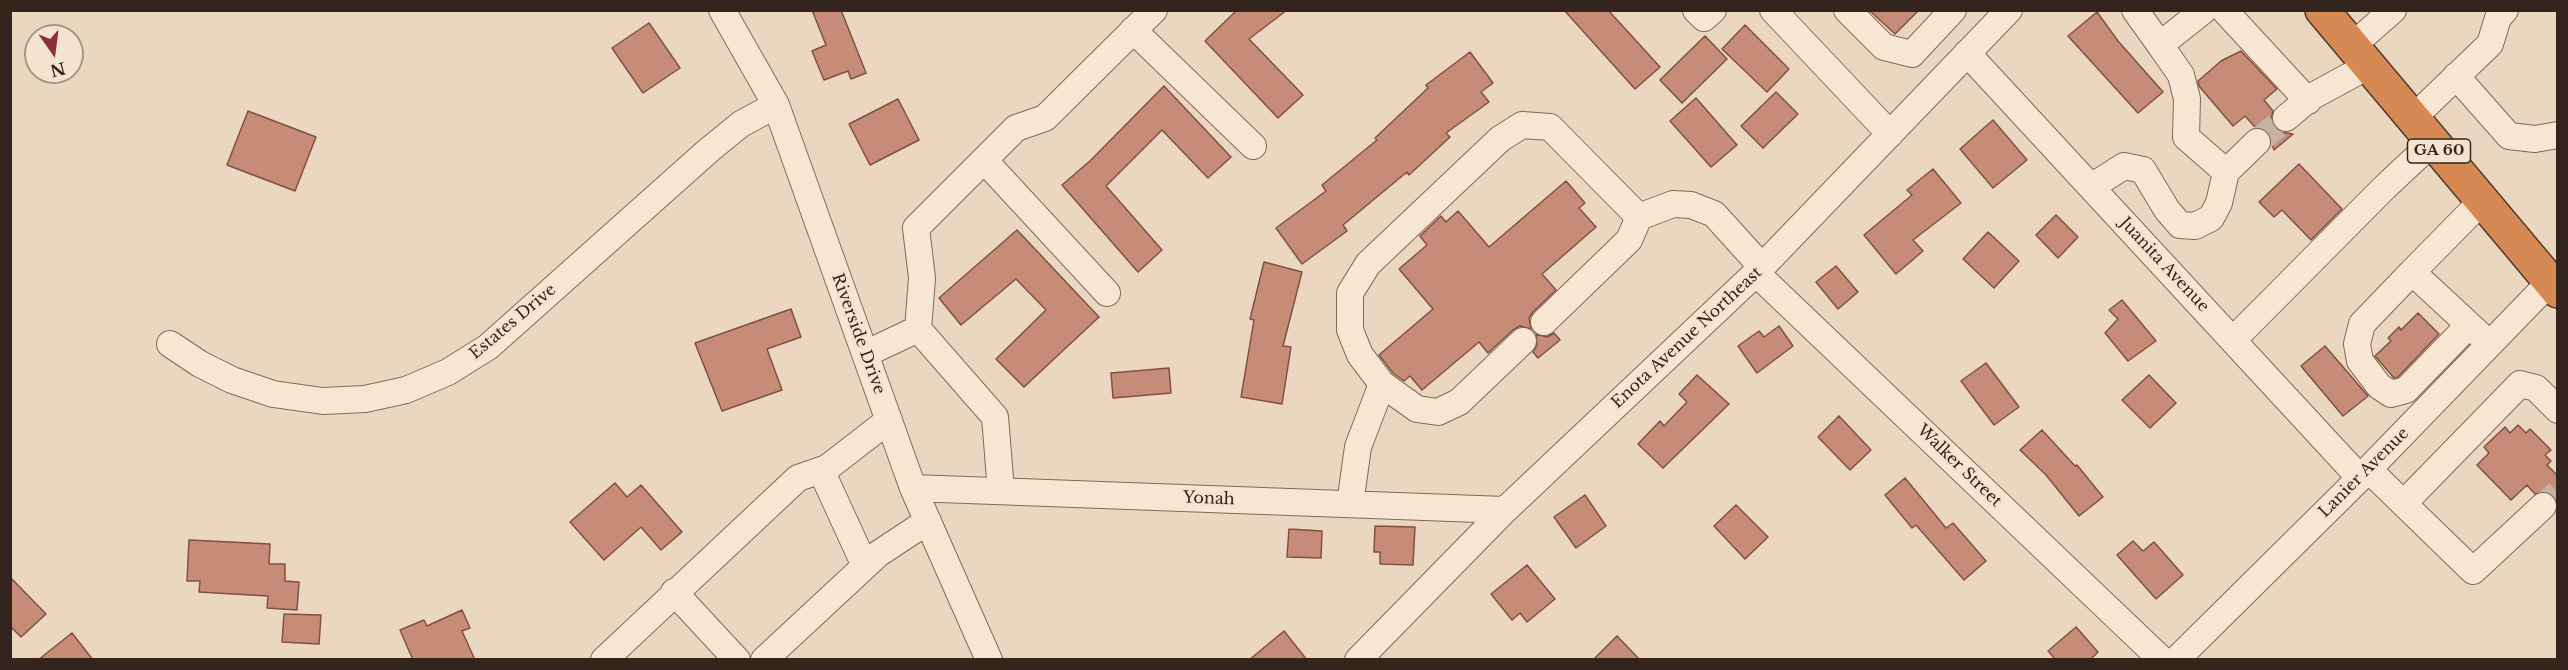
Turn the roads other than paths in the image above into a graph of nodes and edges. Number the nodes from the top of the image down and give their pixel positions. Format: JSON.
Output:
{"nodes":[{"id":1,"x":722,"y":10,"type":"edge"},
{"id":2,"x":1155,"y":10,"type":"edge"},
{"id":3,"x":1696,"y":10,"type":"edge"},
{"id":4,"x":1713,"y":10,"type":"edge"},
{"id":5,"x":1773,"y":10,"type":"edge"},
{"id":6,"x":1846,"y":10,"type":"edge"},
{"id":7,"x":1953,"y":10,"type":"edge"},
{"id":8,"x":2135,"y":10,"type":"edge"},
{"id":9,"x":2204,"y":10,"type":"edge"},
{"id":10,"x":2224,"y":10,"type":"edge"},
{"id":11,"x":2322,"y":10,"type":"edge"},
{"id":12,"x":2393,"y":10,"type":"edge"},
{"id":13,"x":2505,"y":10,"type":"edge"},
{"id":14,"x":2008,"y":11,"type":"edge"},
{"id":15,"x":1133,"y":30,"type":"junction"},
{"id":16,"x":2160,"y":45,"type":"junction"},
{"id":17,"x":1967,"y":53,"type":"junction"},
{"id":18,"x":2360,"y":56,"type":"junction"},
{"id":19,"x":2456,"y":76,"type":"junction"},
{"id":20,"x":2308,"y":101,"type":"junction"},
{"id":21,"x":776,"y":105,"type":"junction"},
{"id":22,"x":2286,"y":118,"type":"tunnel mouth"},
{"id":23,"x":2412,"y":118,"type":"junction"},
{"id":24,"x":1890,"y":134,"type":"junction"},
{"id":25,"x":2558,"y":135,"type":"edge"},
{"id":26,"x":2257,"y":142,"type":"tunnel mouth"},
{"id":27,"x":2432,"y":143,"type":"junction"},
{"id":28,"x":1253,"y":146,"type":"dead end"},
{"id":29,"x":984,"y":160,"type":"junction"},
{"id":30,"x":2226,"y":172,"type":"junction"},
{"id":31,"x":2091,"y":187,"type":"junction"},
{"id":32,"x":2481,"y":202,"type":"junction"},
{"id":33,"x":1639,"y":217,"type":"junction"},
{"id":34,"x":1759,"y":270,"type":"junction"},
{"id":35,"x":2412,"y":272,"type":"junction"},
{"id":36,"x":2553,"y":287,"type":"edge"},
{"id":37,"x":1107,"y":293,"type":"dead end"},
{"id":38,"x":1544,"y":322,"type":"dead end"},
{"id":39,"x":2469,"y":325,"type":"junction"},
{"id":40,"x":918,"y":329,"type":"junction"},
{"id":41,"x":2233,"y":340,"type":"junction"},
{"id":42,"x":1523,"y":341,"type":"dead end"},
{"id":43,"x":170,"y":344,"type":"dead end"},
{"id":44,"x":2490,"y":345,"type":"junction"},
{"id":45,"x":865,"y":354,"type":"junction"},
{"id":46,"x":1382,"y":384,"type":"junction"},
{"id":47,"x":2558,"y":410,"type":"edge"},
{"id":48,"x":889,"y":420,"type":"junction"},
{"id":49,"x":821,"y":470,"type":"junction"},
{"id":50,"x":2364,"y":474,"type":"junction"},
{"id":51,"x":913,"y":488,"type":"junction"},
{"id":52,"x":1001,"y":491,"type":"junction"},
{"id":53,"x":2404,"y":503,"type":"junction"},
{"id":54,"x":1350,"y":504,"type":"junction"},
{"id":55,"x":2543,"y":506,"type":"tunnel mouth"},
{"id":56,"x":1505,"y":510,"type":"junction"},
{"id":57,"x":928,"y":521,"type":"junction"},
{"id":58,"x":865,"y":566,"type":"junction"},
{"id":59,"x":674,"y":592,"type":"junction"},
{"id":60,"x":604,"y":660,"type":"edge"},
{"id":61,"x":737,"y":660,"type":"edge"},
{"id":62,"x":764,"y":660,"type":"edge"},
{"id":63,"x":989,"y":660,"type":"edge"},
{"id":64,"x":1358,"y":660,"type":"edge"},
{"id":65,"x":2162,"y":660,"type":"edge"},
{"id":66,"x":2176,"y":660,"type":"edge"}],
"edges":[{"from":1,"to":21,"type":"street","name":"Riverside Drive"},
{"from":2,"to":15,"type":"street"},
{"from":3,"to":4,"type":"street"},
{"from":5,"to":24,"type":"street"},
{"from":6,"to":7,"type":"street"},
{"from":8,"to":16,"type":"street"},
{"from":9,"to":16,"type":"street"},
{"from":10,"to":20,"type":"street"},
{"from":11,"to":18,"type":"highway","number":"GA 60"},
{"from":12,"to":18,"type":"street"},
{"from":13,"to":19,"type":"street"},
{"from":14,"to":17,"type":"street","name":"Enota Avenue Northeast"},
{"from":15,"to":28,"type":"street"},
{"from":15,"to":29,"type":"street"},
{"from":16,"to":30,"type":"street"},
{"from":17,"to":24,"type":"street","name":"Enota Avenue Northeast"},
{"from":17,"to":31,"type":"street","name":"Juanita Avenue"},
{"from":18,"to":20,"type":"street"},
{"from":18,"to":23,"type":"highway","number":"GA 60"},
{"from":19,"to":23,"type":"street"},
{"from":19,"to":25,"type":"street"},
{"from":20,"to":22,"type":"street"},
{"from":21,"to":43,"type":"street","name":"Estates Drive"},
{"from":21,"to":45,"type":"street","name":"Riverside Drive"},
{"from":23,"to":27,"type":"highway","number":"GA 60"},
{"from":24,"to":34,"type":"street","name":"Enota Avenue Northeast"},
{"from":26,"to":30,"type":"street"},
{"from":27,"to":32,"type":"highway","number":"GA 60"},
{"from":27,"to":41,"type":"street"},
{"from":29,"to":37,"type":"street"},
{"from":29,"to":40,"type":"street"},
{"from":30,"to":31,"type":"street"},
{"from":31,"to":41,"type":"street","name":"Juanita Avenue"},
{"from":32,"to":35,"type":"street"},
{"from":32,"to":36,"type":"highway","number":"GA 60"},
{"from":33,"to":34,"type":"street","name":"Walker Street"},
{"from":33,"to":38,"type":"street"},
{"from":33,"to":46,"type":"street"},
{"from":34,"to":56,"type":"street","name":"Enota Avenue Northeast"},
{"from":34,"to":65,"type":"street","name":"Walker Street"},
{"from":35,"to":39,"type":"street"},
{"from":35,"to":39,"type":"street"},
{"from":36,"to":44,"type":"street","name":"Lanier Avenue"},
{"from":39,"to":44,"type":"street"},
{"from":40,"to":45,"type":"street"},
{"from":40,"to":52,"type":"street"},
{"from":41,"to":50,"type":"street","name":"Juanita Avenue"},
{"from":42,"to":46,"type":"street"},
{"from":44,"to":50,"type":"street","name":"Lanier Avenue"},
{"from":45,"to":48,"type":"street","name":"Riverside Drive"},
{"from":46,"to":54,"type":"street"},
{"from":47,"to":53,"type":"street"},
{"from":48,"to":49,"type":"street"},
{"from":48,"to":51,"type":"street","name":"Riverside Drive"},
{"from":49,"to":58,"type":"street"},
{"from":49,"to":59,"type":"street"},
{"from":50,"to":53,"type":"street","name":"Juanita Avenue"},
{"from":50,"to":66,"type":"street","name":"Lanier Avenue"},
{"from":51,"to":52,"type":"street","name":"Yonah"},
{"from":51,"to":57,"type":"street","name":"Riverside Drive"},
{"from":52,"to":54,"type":"street","name":"Yonah"},
{"from":53,"to":55,"type":"street","name":"Juanita Avenue"},
{"from":54,"to":56,"type":"street","name":"Yonah"},
{"from":56,"to":64,"type":"street","name":"Enota Avenue Northeast"},
{"from":57,"to":58,"type":"street"},
{"from":57,"to":63,"type":"street","name":"Riverside Drive"},
{"from":58,"to":62,"type":"street"},
{"from":59,"to":60,"type":"street"},
{"from":59,"to":61,"type":"street"}]}
